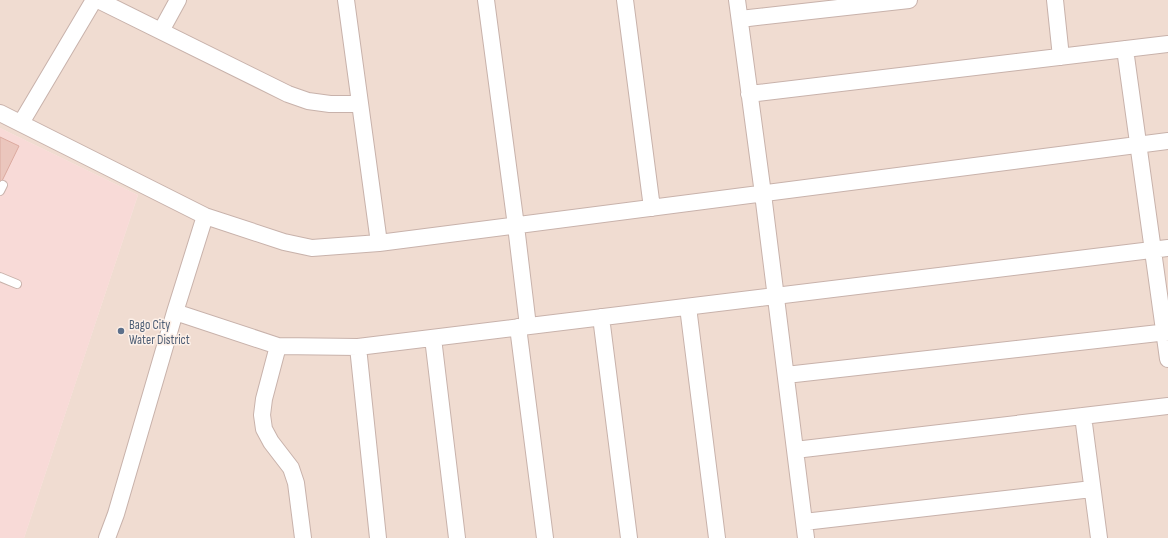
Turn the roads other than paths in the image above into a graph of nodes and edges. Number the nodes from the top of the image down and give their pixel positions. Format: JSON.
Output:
{"nodes":[{"id":1,"x":94,"y":0,"type":"edge"},
{"id":2,"x":98,"y":0,"type":"edge"},
{"id":3,"x":178,"y":0,"type":"edge"},
{"id":4,"x":346,"y":0,"type":"edge"},
{"id":5,"x":486,"y":0,"type":"edge"},
{"id":6,"x":625,"y":0,"type":"edge"},
{"id":7,"x":737,"y":0,"type":"edge"},
{"id":8,"x":909,"y":0,"type":"edge"},
{"id":9,"x":1055,"y":0,"type":"edge"},
{"id":10,"x":740,"y":19,"type":"junction"},
{"id":11,"x":161,"y":31,"type":"junction"},
{"id":12,"x":1168,"y":44,"type":"edge"},
{"id":13,"x":1125,"y":49,"type":"junction"},
{"id":14,"x":1061,"y":57,"type":"junction"},
{"id":15,"x":749,"y":94,"type":"junction"},
{"id":16,"x":359,"y":104,"type":"junction"},
{"id":17,"x":0,"y":113,"type":"edge"},
{"id":18,"x":21,"y":123,"type":"junction"},
{"id":19,"x":1168,"y":141,"type":"edge"},
{"id":20,"x":1138,"y":145,"type":"junction"},
{"id":21,"x":764,"y":194,"type":"junction"},
{"id":22,"x":652,"y":208,"type":"junction"},
{"id":23,"x":205,"y":216,"type":"junction"},
{"id":24,"x":516,"y":226,"type":"junction"},
{"id":25,"x":379,"y":243,"type":"junction"},
{"id":26,"x":1160,"y":248,"type":"edge"},
{"id":27,"x":0,"y":276,"type":"edge"},
{"id":28,"x":17,"y":284,"type":"dead end"},
{"id":29,"x":775,"y":296,"type":"junction"},
{"id":30,"x":688,"y":307,"type":"junction"},
{"id":31,"x":175,"y":312,"type":"junction"},
{"id":32,"x":601,"y":317,"type":"junction"},
{"id":33,"x":523,"y":327,"type":"junction"},
{"id":34,"x":1166,"y":332,"type":"edge"},
{"id":35,"x":433,"y":338,"type":"junction"},
{"id":36,"x":278,"y":346,"type":"junction"},
{"id":37,"x":358,"y":347,"type":"junction"},
{"id":38,"x":1168,"y":359,"type":"edge"},
{"id":39,"x":786,"y":375,"type":"junction"},
{"id":40,"x":1168,"y":406,"type":"edge"},
{"id":41,"x":1083,"y":416,"type":"junction"},
{"id":42,"x":795,"y":450,"type":"junction"},
{"id":43,"x":1092,"y":489,"type":"junction"},
{"id":44,"x":805,"y":530,"type":"edge"},
{"id":45,"x":107,"y":538,"type":"edge"},
{"id":46,"x":303,"y":538,"type":"edge"},
{"id":47,"x":378,"y":538,"type":"edge"},
{"id":48,"x":457,"y":538,"type":"edge"},
{"id":49,"x":545,"y":538,"type":"edge"},
{"id":50,"x":629,"y":538,"type":"edge"},
{"id":51,"x":717,"y":538,"type":"edge"},
{"id":52,"x":1099,"y":538,"type":"edge"}],
"edges":[{"from":1,"to":18,"type":"street"},
{"from":2,"to":11,"type":"street"},
{"from":3,"to":11,"type":"street"},
{"from":4,"to":16,"type":"street"},
{"from":5,"to":24,"type":"street"},
{"from":6,"to":22,"type":"street"},
{"from":7,"to":10,"type":"street"},
{"from":8,"to":10,"type":"street"},
{"from":9,"to":14,"type":"street"},
{"from":10,"to":15,"type":"street"},
{"from":11,"to":16,"type":"street"},
{"from":12,"to":13,"type":"street"},
{"from":13,"to":14,"type":"street"},
{"from":13,"to":20,"type":"street"},
{"from":14,"to":15,"type":"street"},
{"from":15,"to":21,"type":"street"},
{"from":16,"to":25,"type":"street"},
{"from":17,"to":18,"type":"street"},
{"from":18,"to":23,"type":"street"},
{"from":19,"to":20,"type":"street"},
{"from":20,"to":21,"type":"street"},
{"from":20,"to":26,"type":"street"},
{"from":21,"to":22,"type":"street"},
{"from":21,"to":29,"type":"street"},
{"from":22,"to":24,"type":"street"},
{"from":23,"to":25,"type":"street"},
{"from":23,"to":31,"type":"street"},
{"from":24,"to":25,"type":"street"},
{"from":24,"to":33,"type":"street"},
{"from":26,"to":29,"type":"street"},
{"from":26,"to":34,"type":"street"},
{"from":27,"to":28,"type":"lane"},
{"from":29,"to":30,"type":"street"},
{"from":29,"to":39,"type":"street"},
{"from":30,"to":32,"type":"street"},
{"from":30,"to":51,"type":"street"},
{"from":31,"to":36,"type":"street"},
{"from":31,"to":45,"type":"street"},
{"from":32,"to":33,"type":"street"},
{"from":32,"to":50,"type":"street"},
{"from":33,"to":35,"type":"street"},
{"from":33,"to":49,"type":"street"},
{"from":34,"to":38,"type":"street"},
{"from":34,"to":39,"type":"street"},
{"from":35,"to":37,"type":"street"},
{"from":35,"to":48,"type":"street"},
{"from":36,"to":37,"type":"street"},
{"from":36,"to":46,"type":"street"},
{"from":37,"to":47,"type":"street"},
{"from":39,"to":42,"type":"street"},
{"from":40,"to":41,"type":"street"},
{"from":41,"to":42,"type":"street"},
{"from":41,"to":43,"type":"street"},
{"from":42,"to":44,"type":"street"},
{"from":43,"to":44,"type":"street"},
{"from":43,"to":52,"type":"street"}]}
